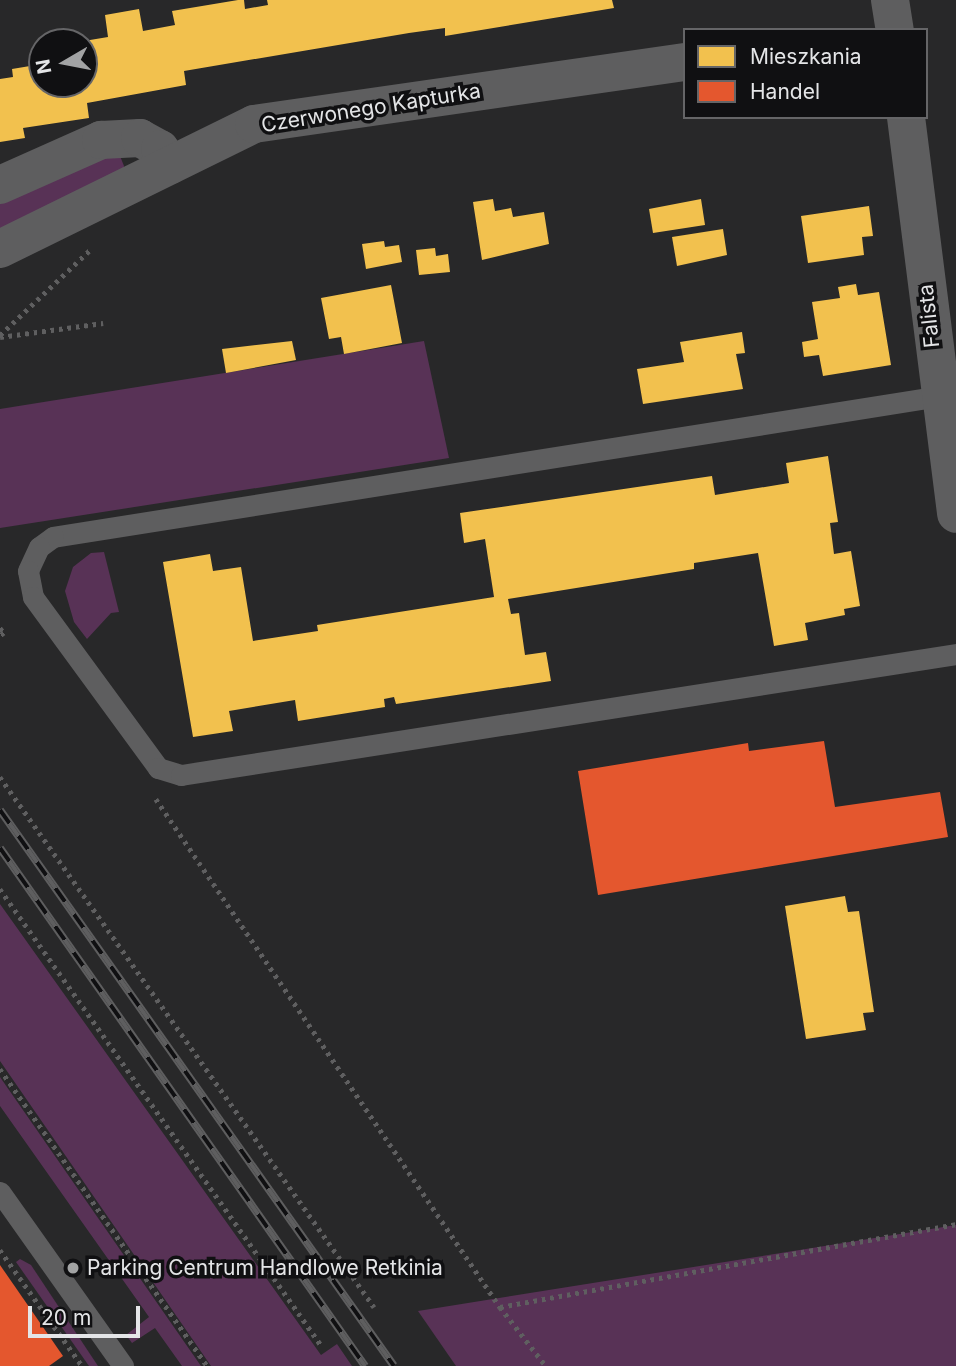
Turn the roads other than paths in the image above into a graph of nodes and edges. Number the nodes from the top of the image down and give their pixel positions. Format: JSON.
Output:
{"nodes":[{"id":1,"x":890,"y":0,"type":"edge"},
{"id":2,"x":895,"y":28,"type":"edge"},
{"id":3,"x":683,"y":62,"type":"edge"},
{"id":4,"x":906,"y":119,"type":"edge"},
{"id":5,"x":170,"y":165,"type":"junction"},
{"id":6,"x":0,"y":185,"type":"edge"},
{"id":7,"x":0,"y":249,"type":"edge"},
{"id":8,"x":944,"y":348,"type":"edge"},
{"id":9,"x":940,"y":396,"type":"junction"},
{"id":10,"x":956,"y":514,"type":"edge"},
{"id":11,"x":956,"y":654,"type":"edge"},
{"id":12,"x":0,"y":1192,"type":"edge"},
{"id":13,"x":123,"y":1366,"type":"edge"}],
"edges":[{"from":1,"to":2,"type":"street"},
{"from":3,"to":5,"type":"street","name":"Czerwonego Kapturka"},
{"from":4,"to":8,"type":"street","name":"Falista"},
{"from":5,"to":6,"type":"street"},
{"from":5,"to":7,"type":"street","name":"Czerwonego Kapturka"},
{"from":8,"to":9,"type":"street","name":"Falista"},
{"from":9,"to":10,"type":"street","name":"Falista"},
{"from":9,"to":11,"type":"lane"},
{"from":12,"to":13,"type":"lane"}]}
